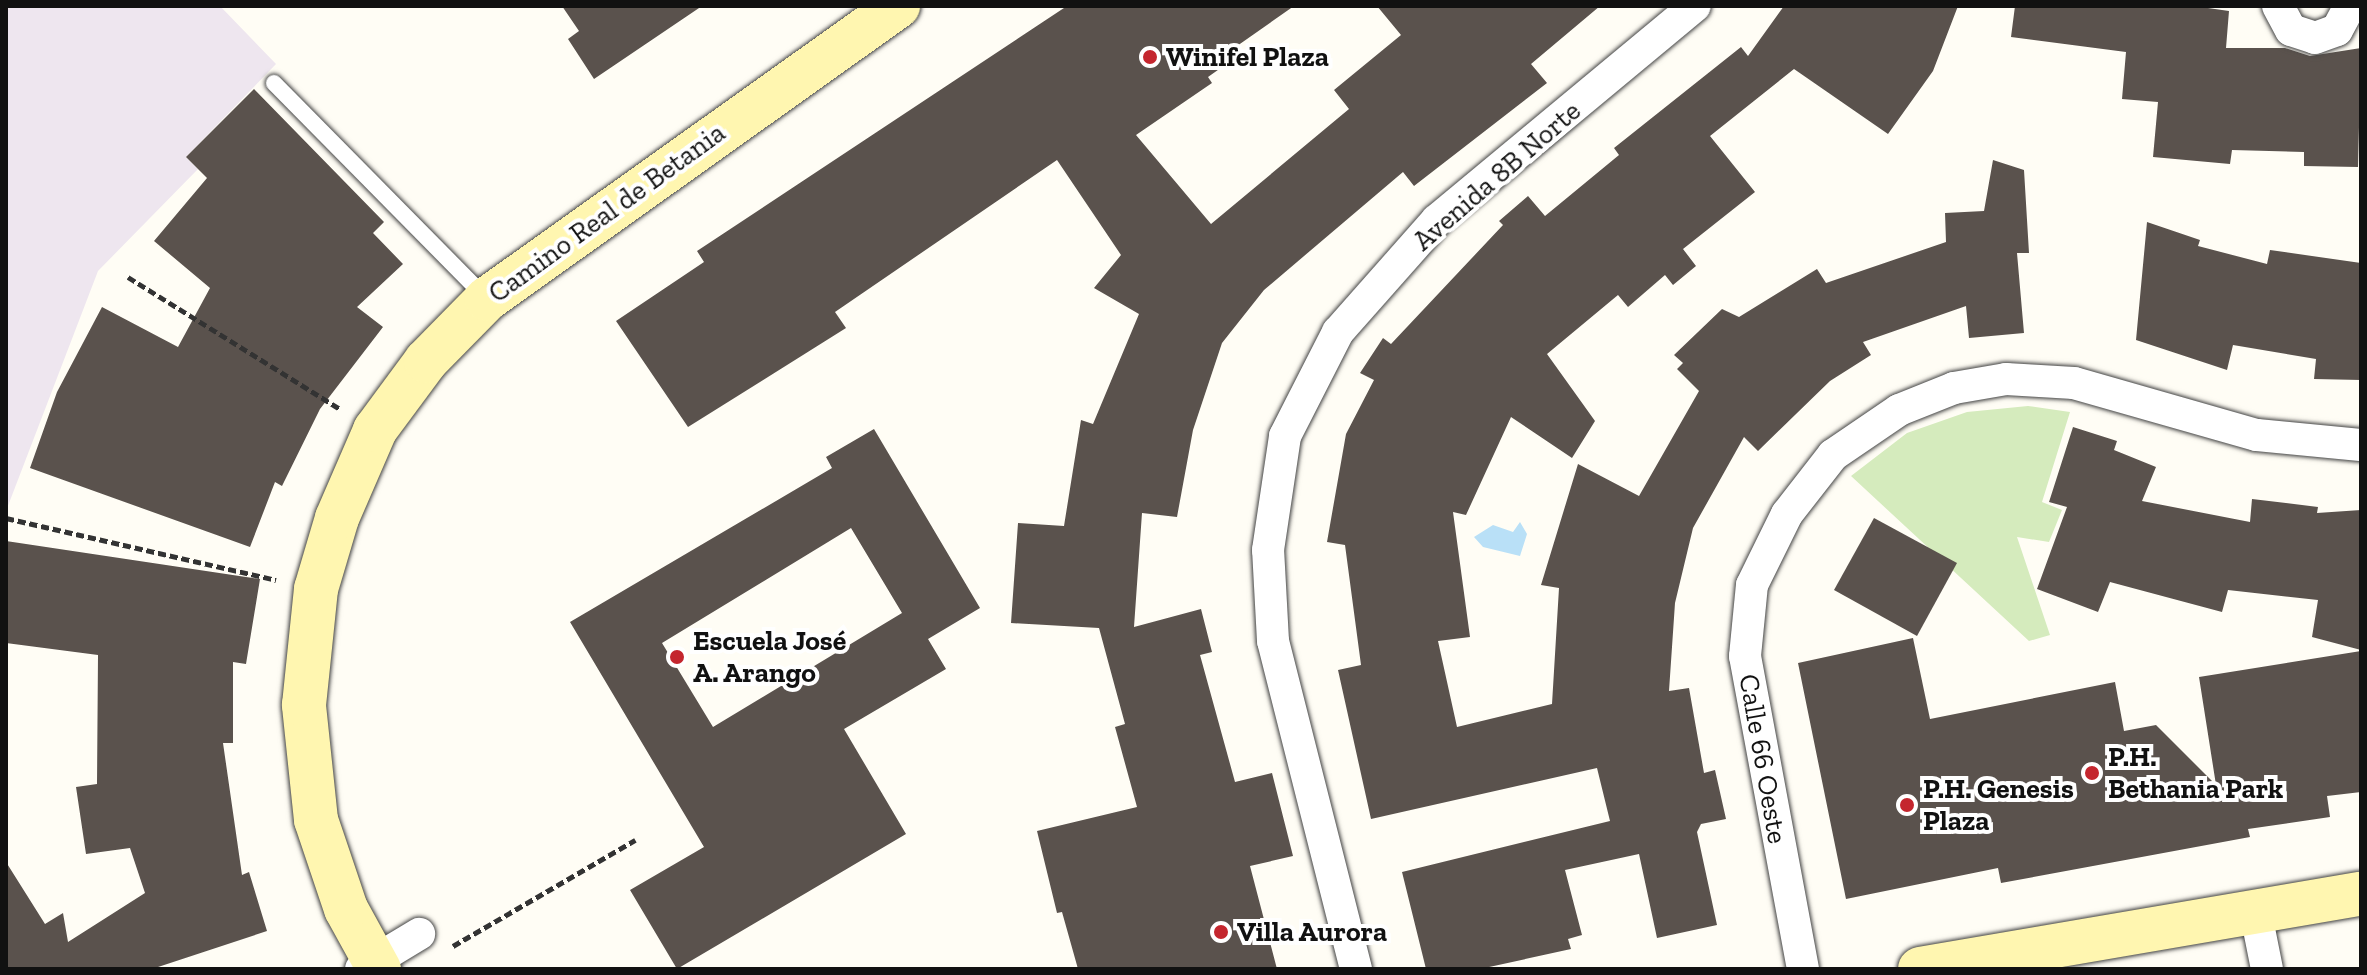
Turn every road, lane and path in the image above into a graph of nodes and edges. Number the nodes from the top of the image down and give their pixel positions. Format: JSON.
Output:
{"nodes":[{"id":1,"x":898,"y":6,"type":"edge"},
{"id":2,"x":1695,"y":6,"type":"edge"},
{"id":3,"x":2278,"y":6,"type":"edge"},
{"id":4,"x":2350,"y":6,"type":"edge"},
{"id":5,"x":274,"y":83,"type":"dead end"},
{"id":6,"x":128,"y":277,"type":"dead end"},
{"id":7,"x":487,"y":299,"type":"junction"},
{"id":8,"x":375,"y":430,"type":"junction"},
{"id":9,"x":2361,"y":445,"type":"edge"},
{"id":10,"x":6,"y":518,"type":"edge"},
{"id":11,"x":316,"y":589,"type":"junction"},
{"id":12,"x":635,"y":840,"type":"dead end"},
{"id":13,"x":2361,"y":894,"type":"edge"},
{"id":14,"x":2255,"y":909,"type":"junction"},
{"id":15,"x":432,"y":942,"type":"joint"},
{"id":16,"x":371,"y":966,"type":"edge"},
{"id":17,"x":1356,"y":969,"type":"edge"},
{"id":18,"x":1803,"y":969,"type":"edge"},
{"id":19,"x":1920,"y":969,"type":"edge"},
{"id":20,"x":2267,"y":969,"type":"edge"}],
"edges":[{"from":1,"to":7,"type":"street","name":"Camino Real de Betania"},
{"from":2,"to":17,"type":"street","name":"Avenida 8B Norte"},
{"from":3,"to":4,"type":"street"},
{"from":5,"to":7,"type":"lane"},
{"from":6,"to":8,"type":"path"},
{"from":7,"to":8,"type":"street","name":"Camino Real de Betania"},
{"from":8,"to":11,"type":"street","name":"Camino Real de Betania"},
{"from":9,"to":18,"type":"street","name":"Calle 66 Oeste"},
{"from":10,"to":11,"type":"path"},
{"from":11,"to":16,"type":"street","name":"Camino Real de Betania"},
{"from":12,"to":15,"type":"path"},
{"from":13,"to":14,"type":"street"},
{"from":14,"to":19,"type":"street"},
{"from":14,"to":20,"type":"street"},
{"from":15,"to":16,"type":"street"}]}
